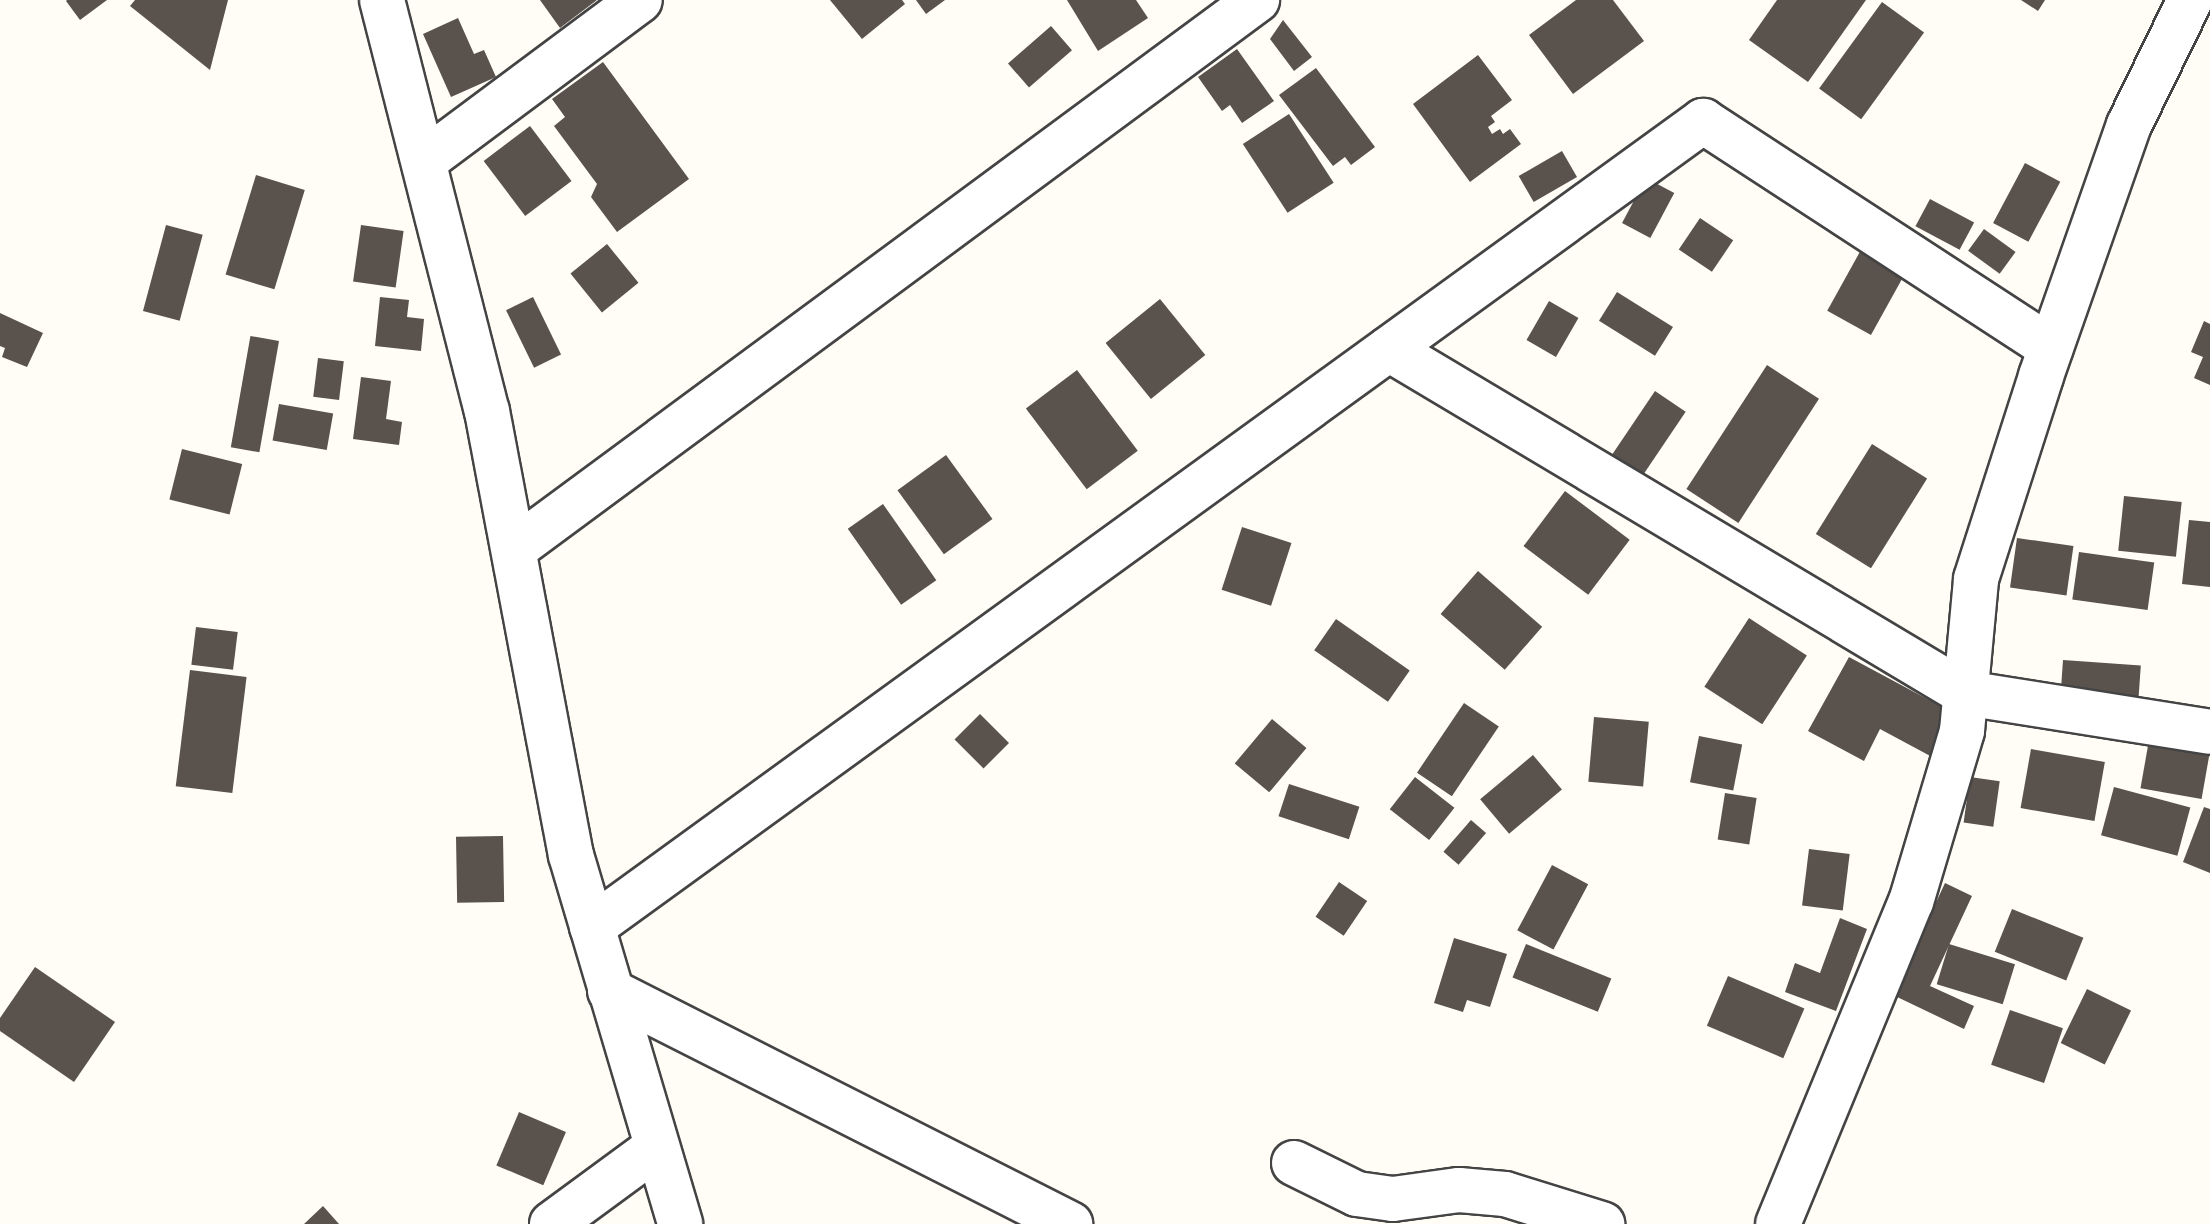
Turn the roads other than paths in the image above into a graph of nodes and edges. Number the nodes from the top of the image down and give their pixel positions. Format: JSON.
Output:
{"nodes":[{"id":1,"x":382,"y":0,"type":"edge"},
{"id":2,"x":640,"y":0,"type":"edge"},
{"id":3,"x":1257,"y":0,"type":"edge"},
{"id":4,"x":2190,"y":0,"type":"edge"},
{"id":5,"x":424,"y":161,"type":"junction"},
{"id":6,"x":2051,"y":348,"type":"junction"},
{"id":7,"x":1389,"y":349,"type":"junction"},
{"id":8,"x":514,"y":549,"type":"junction"},
{"id":9,"x":1965,"y":693,"type":"junction"},
{"id":10,"x":2210,"y":732,"type":"edge"},
{"id":11,"x":592,"y":927,"type":"junction"},
{"id":12,"x":610,"y":991,"type":"junction"},
{"id":13,"x":657,"y":1147,"type":"junction"},
{"id":14,"x":1294,"y":1163,"type":"dead end"},
{"id":15,"x":552,"y":1224,"type":"edge"},
{"id":16,"x":680,"y":1224,"type":"edge"},
{"id":17,"x":1070,"y":1224,"type":"edge"},
{"id":18,"x":1602,"y":1224,"type":"edge"},
{"id":19,"x":1778,"y":1224,"type":"edge"}],
"edges":[{"from":1,"to":5,"type":"street"},
{"from":2,"to":5,"type":"street"},
{"from":3,"to":8,"type":"street"},
{"from":4,"to":6,"type":"street"},
{"from":5,"to":8,"type":"street"},
{"from":6,"to":7,"type":"street"},
{"from":6,"to":9,"type":"street"},
{"from":7,"to":9,"type":"street"},
{"from":7,"to":11,"type":"street"},
{"from":8,"to":11,"type":"street"},
{"from":9,"to":10,"type":"street"},
{"from":9,"to":19,"type":"street"},
{"from":11,"to":12,"type":"street"},
{"from":12,"to":13,"type":"street"},
{"from":12,"to":17,"type":"street"},
{"from":13,"to":15,"type":"street"},
{"from":13,"to":16,"type":"street"},
{"from":14,"to":18,"type":"street"}]}
